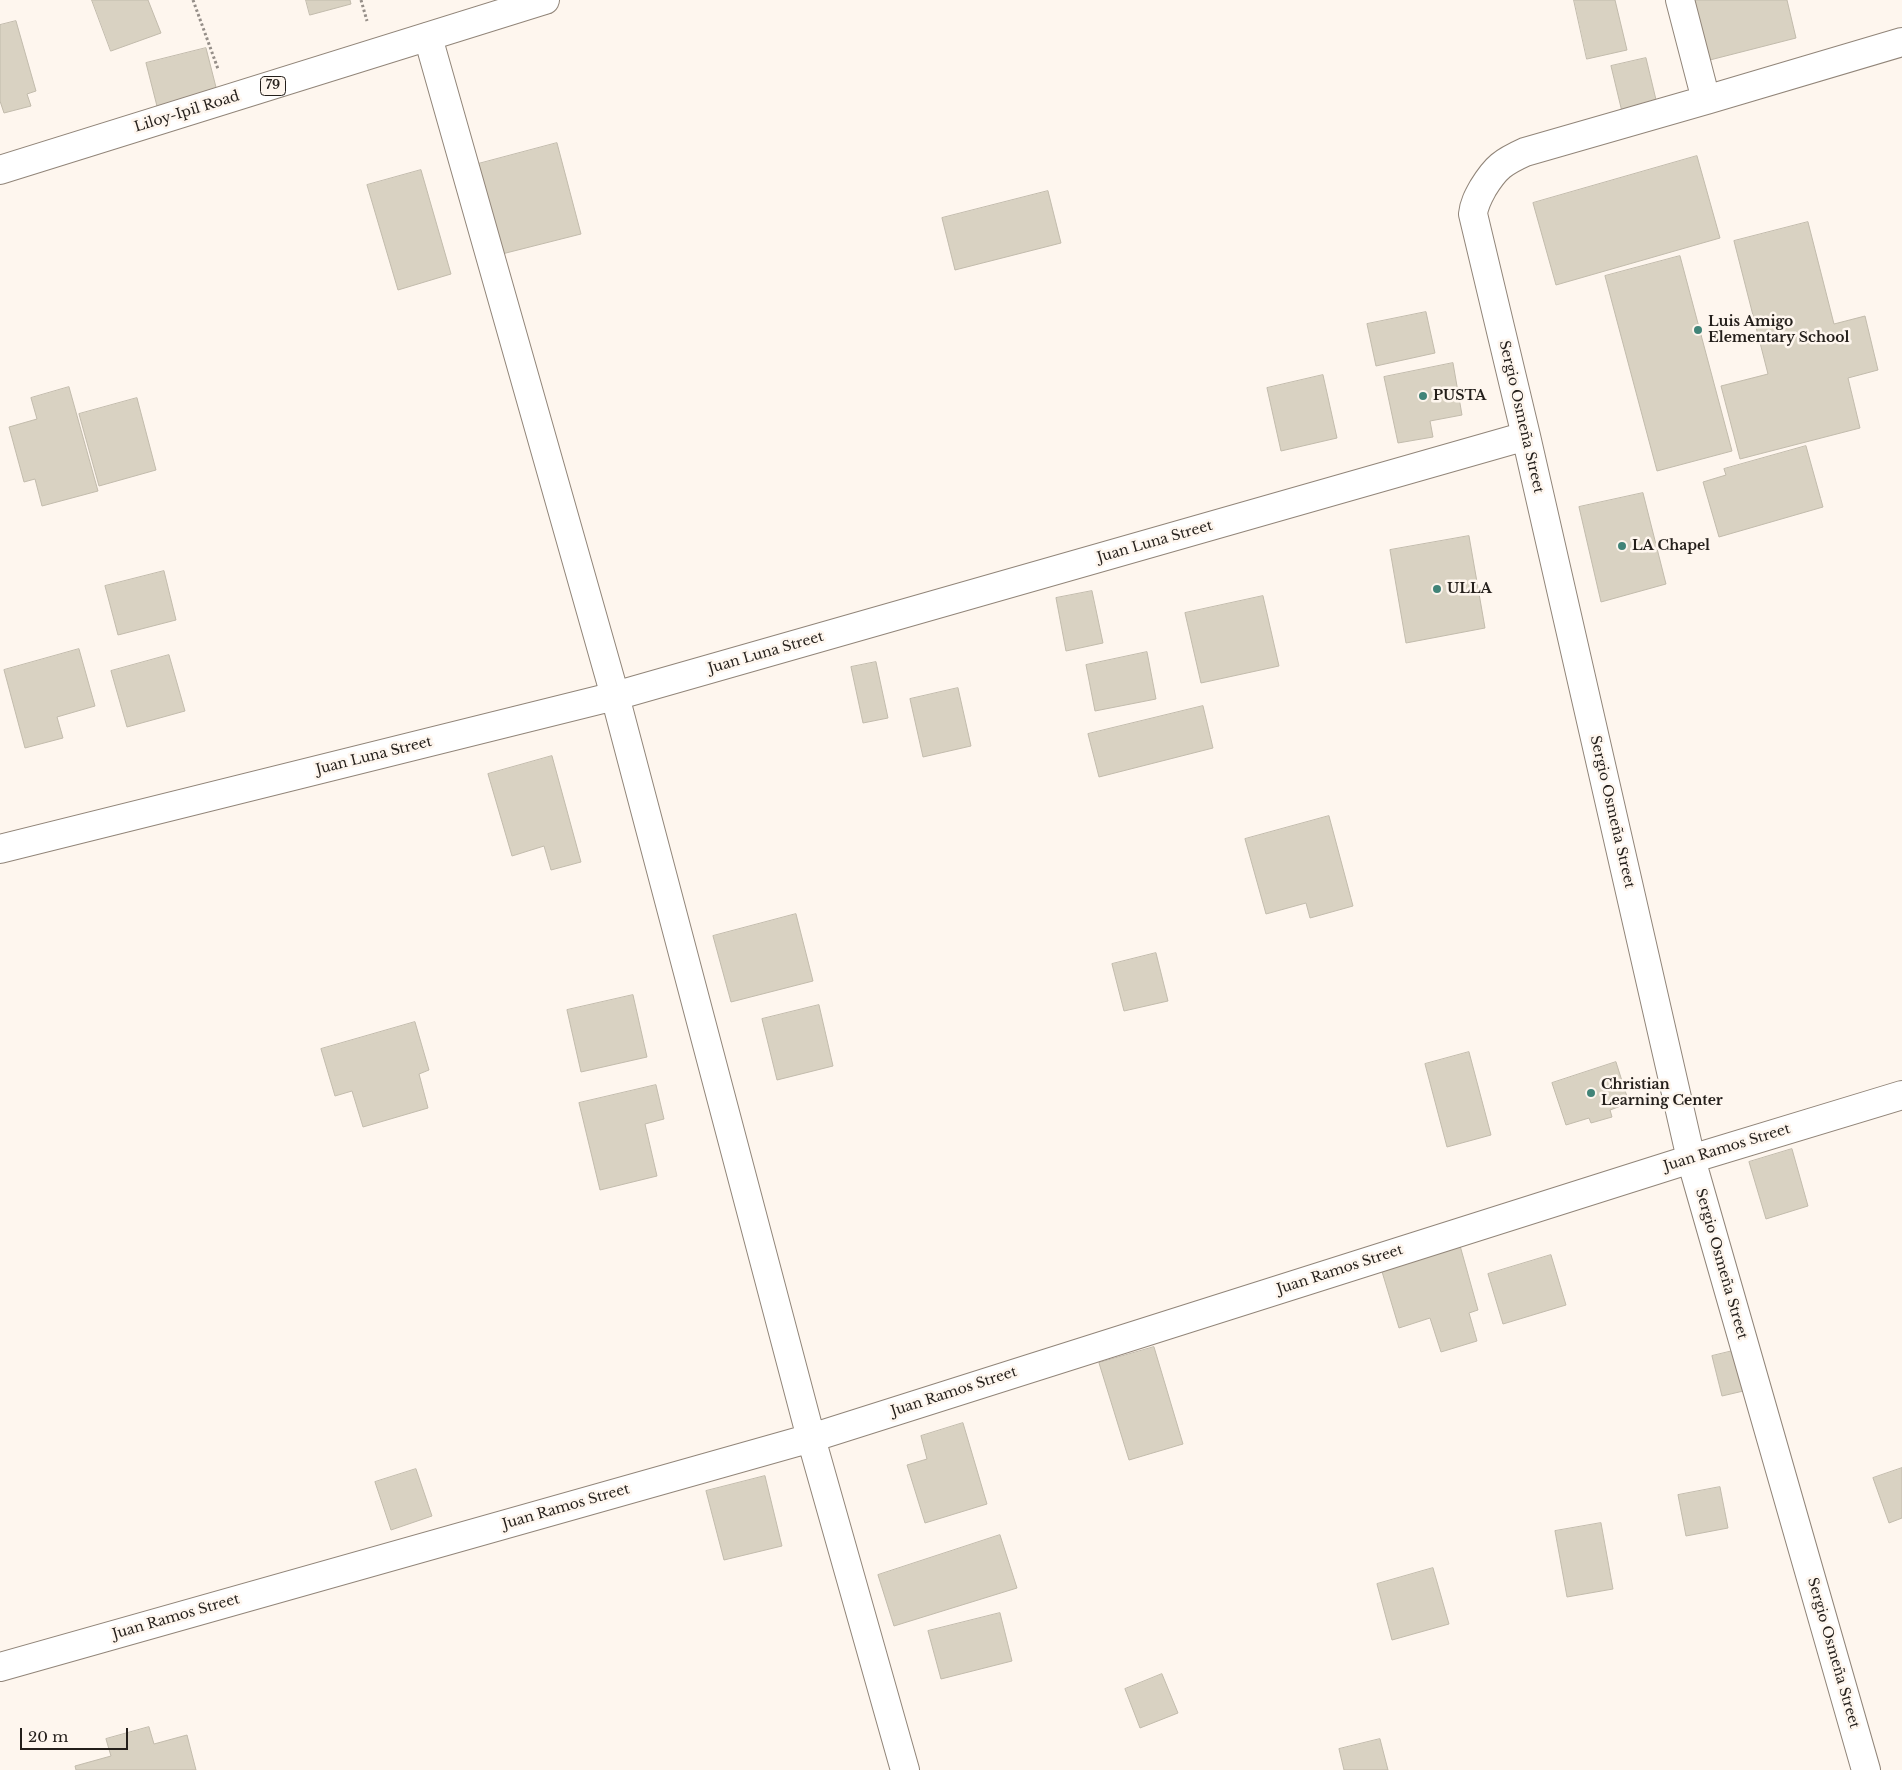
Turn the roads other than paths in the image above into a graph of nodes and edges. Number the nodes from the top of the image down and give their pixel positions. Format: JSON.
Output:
{"nodes":[{"id":1,"x":545,"y":0,"type":"edge"},
{"id":2,"x":1680,"y":0,"type":"edge"},
{"id":3,"x":428,"y":37,"type":"junction"},
{"id":4,"x":1902,"y":42,"type":"edge"},
{"id":5,"x":1706,"y":100,"type":"junction"},
{"id":6,"x":0,"y":170,"type":"edge"},
{"id":7,"x":1526,"y":436,"type":"junction"},
{"id":8,"x":615,"y":696,"type":"junction"},
{"id":9,"x":0,"y":850,"type":"edge"},
{"id":10,"x":1902,"y":1096,"type":"edge"},
{"id":11,"x":1690,"y":1159,"type":"junction"},
{"id":12,"x":811,"y":1438,"type":"junction"},
{"id":13,"x":0,"y":1667,"type":"edge"},
{"id":14,"x":905,"y":1770,"type":"edge"},
{"id":15,"x":1866,"y":1770,"type":"edge"}],
"edges":[{"from":1,"to":3,"type":"main road","name":"Liloy-Ipil Road","number":"79"},
{"from":2,"to":5,"type":"main road"},
{"from":3,"to":6,"type":"main road","name":"Liloy-Ipil Road","number":"79"},
{"from":3,"to":8,"type":"main road"},
{"from":4,"to":5,"type":"main road","name":"Sergio Osmeña Street"},
{"from":5,"to":7,"type":"main road","name":"Sergio Osmeña Street"},
{"from":7,"to":8,"type":"main road","name":"Juan Luna Street"},
{"from":7,"to":11,"type":"main road","name":"Sergio Osmeña Street"},
{"from":8,"to":9,"type":"main road","name":"Juan Luna Street"},
{"from":8,"to":12,"type":"main road"},
{"from":10,"to":11,"type":"main road","name":"Juan Ramos Street"},
{"from":11,"to":12,"type":"main road","name":"Juan Ramos Street"},
{"from":11,"to":15,"type":"main road","name":"Sergio Osmeña Street"},
{"from":12,"to":13,"type":"main road","name":"Juan Ramos Street"},
{"from":12,"to":14,"type":"main road"}]}
